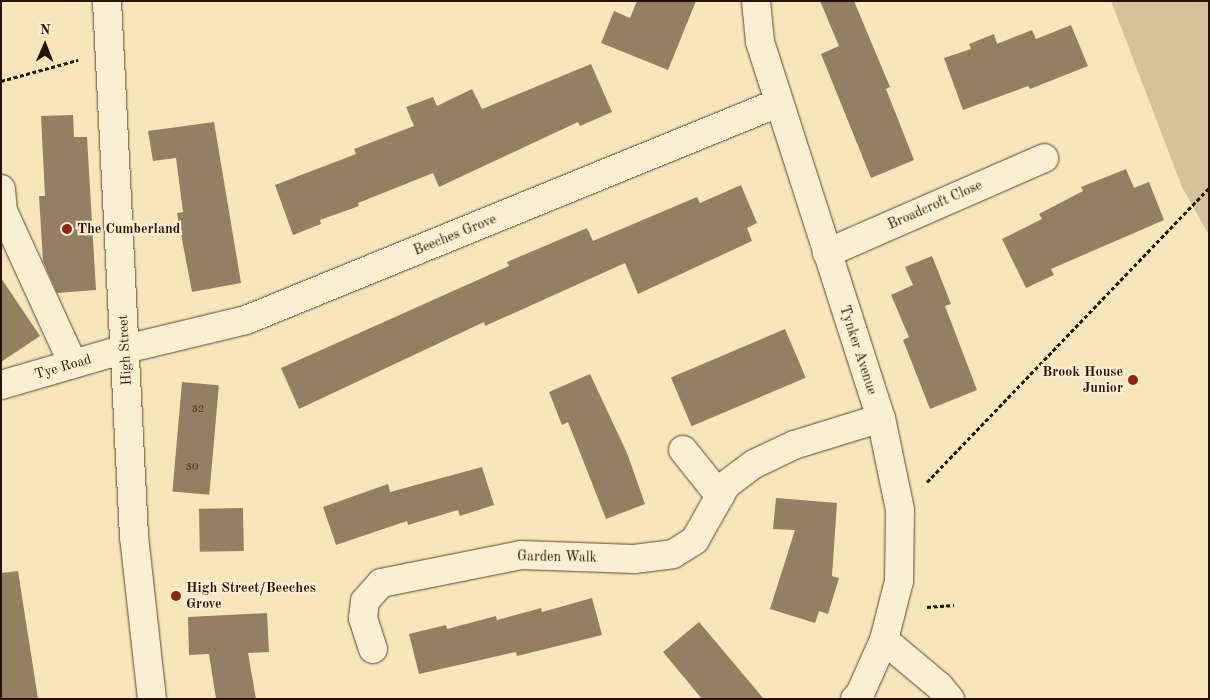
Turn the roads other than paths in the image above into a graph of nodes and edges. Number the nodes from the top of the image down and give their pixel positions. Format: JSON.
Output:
{"nodes":[{"id":1,"x":107,"y":1,"type":"edge"},
{"id":2,"x":756,"y":1,"type":"edge"},
{"id":3,"x":778,"y":103,"type":"junction"},
{"id":4,"x":1044,"y":158,"type":"dead end"},
{"id":5,"x":1,"y":189,"type":"edge"},
{"id":6,"x":827,"y":253,"type":"junction"},
{"id":7,"x":125,"y":349,"type":"junction"},
{"id":8,"x":72,"y":364,"type":"junction"},
{"id":9,"x":1,"y":385,"type":"edge"},
{"id":10,"x":880,"y":418,"type":"junction"},
{"id":11,"x":683,"y":450,"type":"dead end"},
{"id":12,"x":720,"y":496,"type":"junction"},
{"id":13,"x":884,"y":640,"type":"junction"},
{"id":14,"x":373,"y":649,"type":"dead end"},
{"id":15,"x":149,"y":698,"type":"edge"},
{"id":16,"x":855,"y":699,"type":"edge"},
{"id":17,"x":950,"y":699,"type":"edge"}],
"edges":[{"from":1,"to":7,"type":"street","name":"High Street"},
{"from":2,"to":3,"type":"street","name":"Tynker Avenue"},
{"from":3,"to":6,"type":"street","name":"Tynker Avenue"},
{"from":3,"to":7,"type":"street","name":"Beeches Grove"},
{"from":4,"to":6,"type":"street","name":"Broadcroft Close"},
{"from":5,"to":8,"type":"street"},
{"from":6,"to":10,"type":"street","name":"Tynker Avenue"},
{"from":7,"to":8,"type":"street","name":"Tye Road"},
{"from":7,"to":15,"type":"street","name":"High Street"},
{"from":8,"to":9,"type":"street","name":"Tye Road"},
{"from":10,"to":12,"type":"street","name":"Garden Walk"},
{"from":10,"to":13,"type":"street","name":"Tynker Avenue"},
{"from":11,"to":12,"type":"street"},
{"from":12,"to":14,"type":"street","name":"Garden Walk"},
{"from":13,"to":16,"type":"street","name":"Tynker Avenue"},
{"from":13,"to":17,"type":"street"}]}
